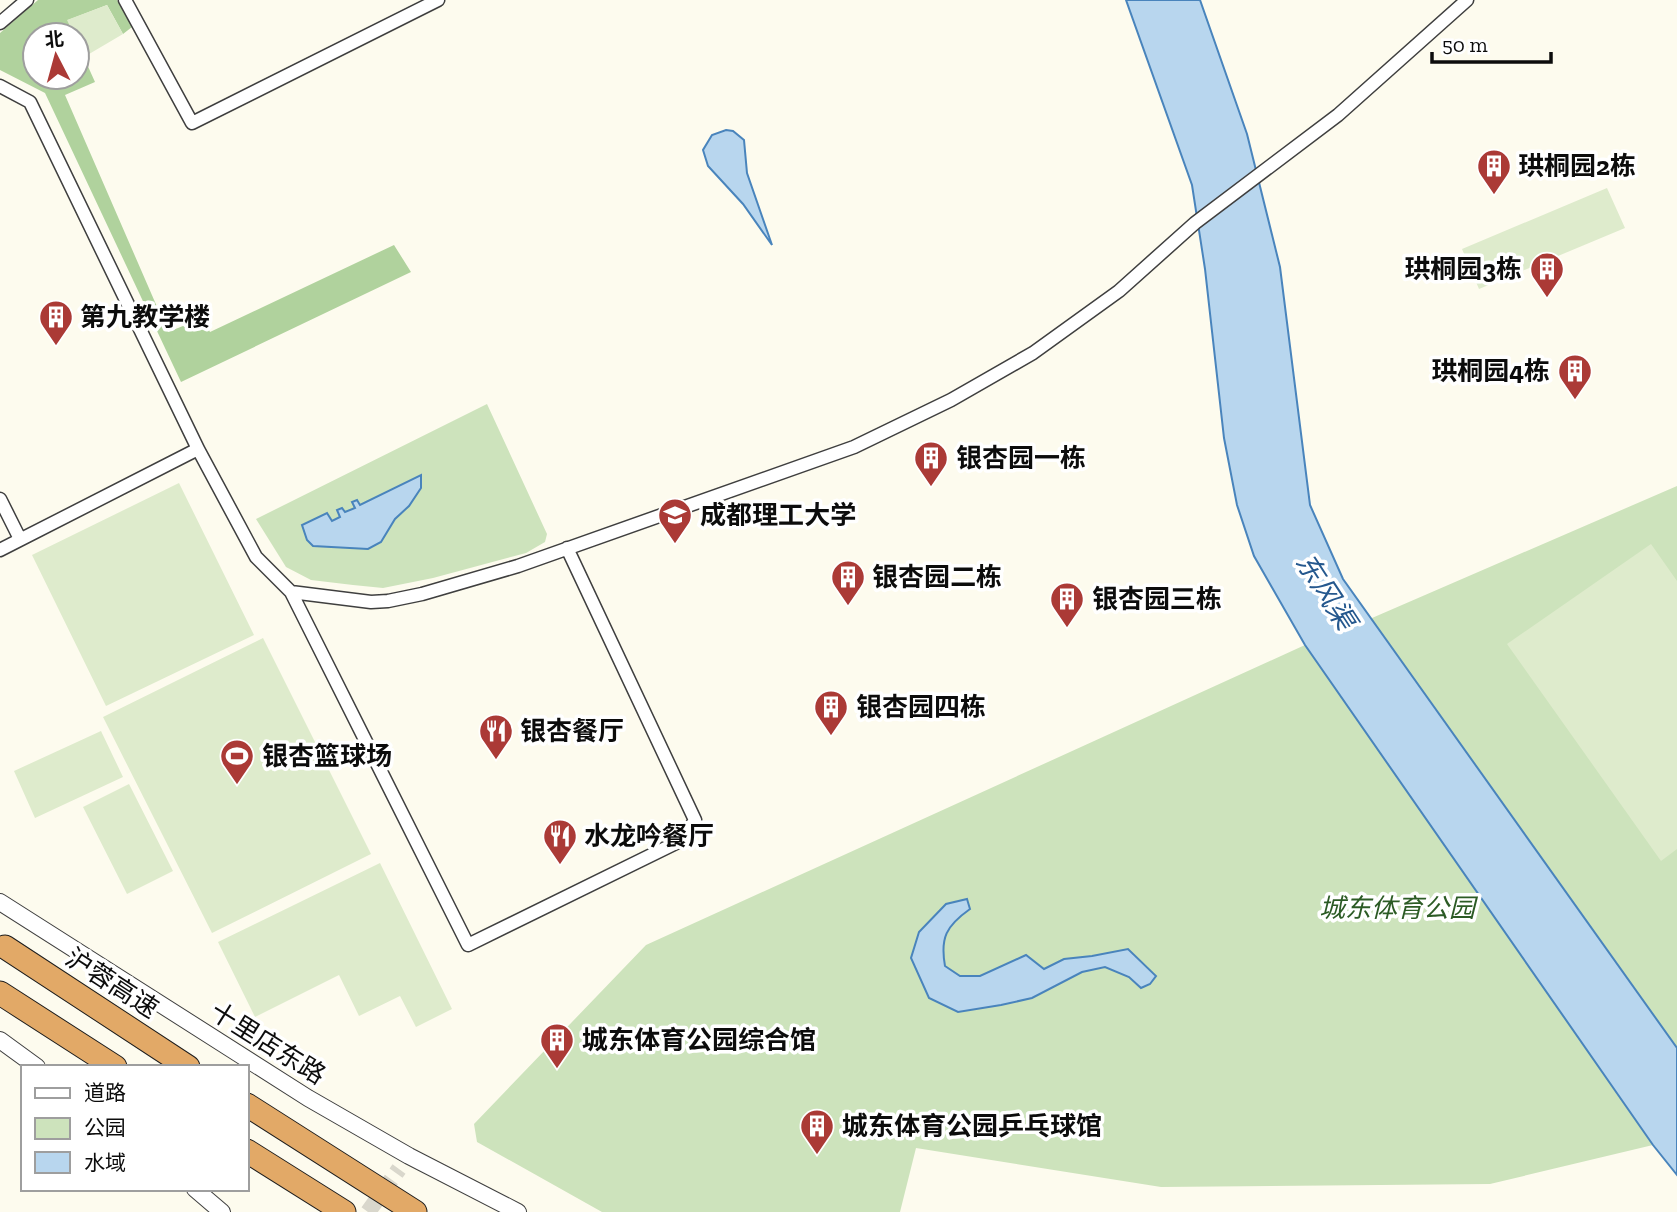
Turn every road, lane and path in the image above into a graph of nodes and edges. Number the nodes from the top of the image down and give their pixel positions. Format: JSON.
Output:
{"nodes":[{"id":1,"x":27,"y":0,"type":"edge"},
{"id":2,"x":125,"y":0,"type":"edge"},
{"id":3,"x":438,"y":0,"type":"edge"},
{"id":4,"x":1467,"y":0,"type":"edge"},
{"id":5,"x":0,"y":23,"type":"edge"},
{"id":6,"x":0,"y":86,"type":"edge"},
{"id":7,"x":198,"y":449,"type":"junction"},
{"id":8,"x":0,"y":499,"type":"edge"},
{"id":9,"x":20,"y":539,"type":"junction"},
{"id":10,"x":567,"y":548,"type":"junction"},
{"id":11,"x":0,"y":550,"type":"edge"},
{"id":12,"x":291,"y":592,"type":"junction"},
{"id":13,"x":0,"y":902,"type":"edge"},
{"id":14,"x":5,"y":947,"type":"dead end"},
{"id":15,"x":0,"y":993,"type":"edge"},
{"id":16,"x":0,"y":1040,"type":"edge"},
{"id":17,"x":34,"y":1065,"type":"edge"},
{"id":18,"x":112,"y":1065,"type":"edge"},
{"id":19,"x":185,"y":1065,"type":"edge"},
{"id":20,"x":248,"y":1106,"type":"edge"},
{"id":21,"x":248,"y":1153,"type":"edge"},
{"id":22,"x":409,"y":1156,"type":"junction"},
{"id":23,"x":398,"y":1169,"type":"tunnel mouth"},
{"id":24,"x":197,"y":1191,"type":"edge"},
{"id":25,"x":222,"y":1212,"type":"edge"},
{"id":26,"x":344,"y":1212,"type":"edge"},
{"id":27,"x":415,"y":1212,"type":"edge"},
{"id":28,"x":518,"y":1212,"type":"edge"}],
"edges":[{"from":1,"to":5,"type":"street"},
{"from":2,"to":3,"type":"street"},
{"from":4,"to":10,"type":"street"},
{"from":6,"to":7,"type":"street"},
{"from":7,"to":9,"type":"street"},
{"from":7,"to":12,"type":"street"},
{"from":8,"to":9,"type":"street"},
{"from":9,"to":11,"type":"street"},
{"from":10,"to":12,"type":"street"},
{"from":10,"to":12,"type":"street"},
{"from":13,"to":22,"type":"street","name":"十里店东路"},
{"from":14,"to":19,"type":"highway","name":"沪蓉高速"},
{"from":15,"to":18,"type":"highway"},
{"from":16,"to":17,"type":"street"},
{"from":20,"to":27,"type":"highway"},
{"from":21,"to":26,"type":"highway"},
{"from":22,"to":23,"type":"street"},
{"from":22,"to":28,"type":"street","name":"十里店东路"},
{"from":24,"to":25,"type":"street"}]}
